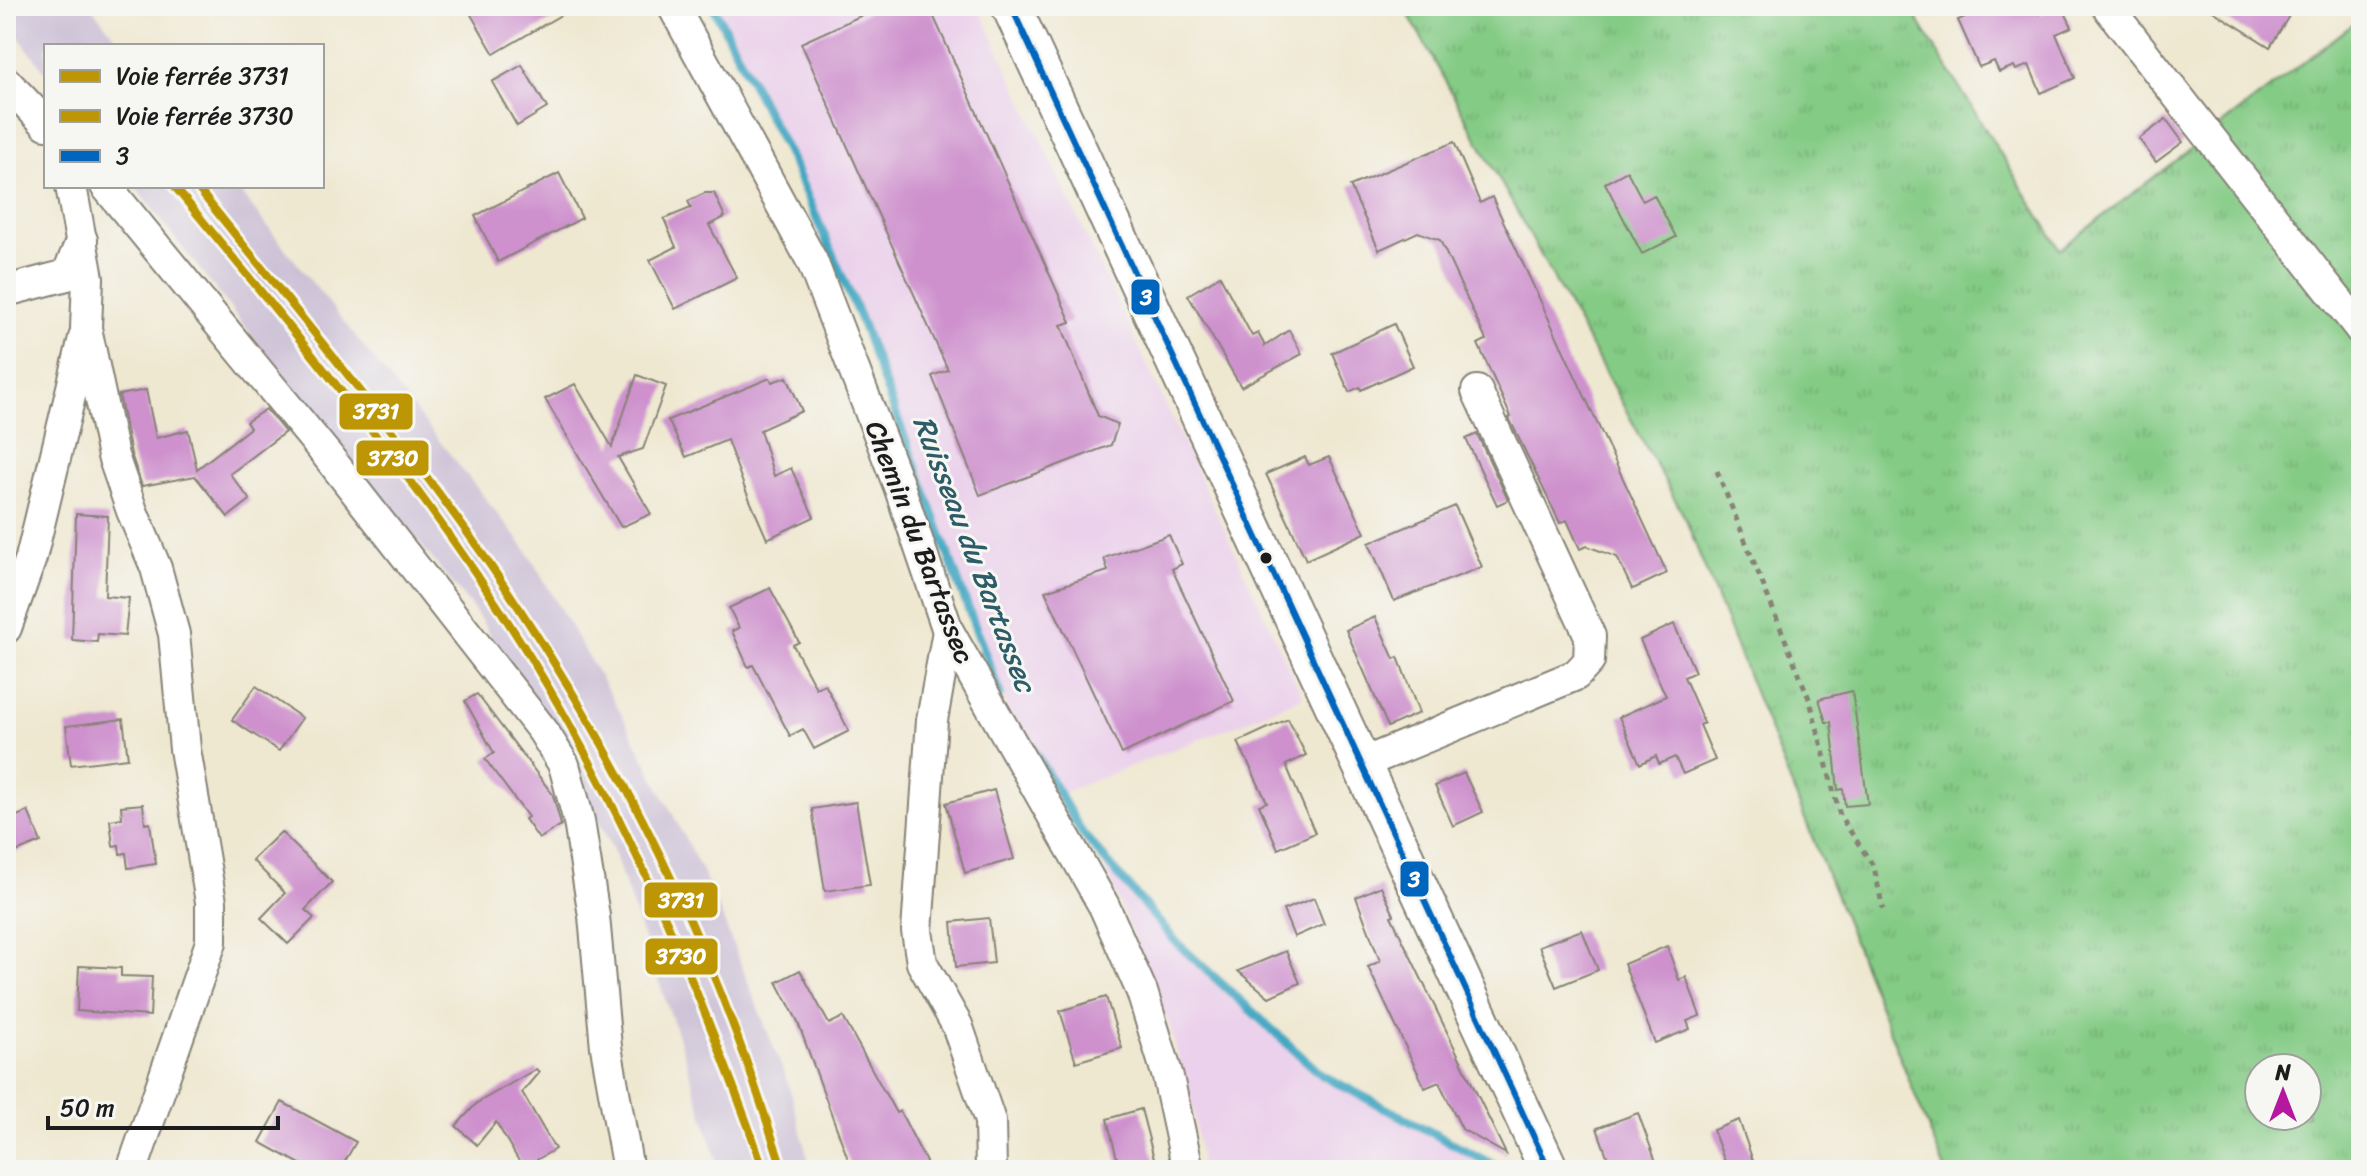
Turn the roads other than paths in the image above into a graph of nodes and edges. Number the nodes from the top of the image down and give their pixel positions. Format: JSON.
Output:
{"nodes":[{"id":1,"x":673,"y":6,"type":"edge"},
{"id":2,"x":1011,"y":6,"type":"edge"},
{"id":3,"x":2107,"y":6,"type":"edge"},
{"id":4,"x":6,"y":82,"type":"edge"},
{"id":5,"x":44,"y":122,"type":"edge"},
{"id":6,"x":71,"y":188,"type":"edge"},
{"id":7,"x":108,"y":188,"type":"edge"},
{"id":8,"x":82,"y":240,"type":"junction"},
{"id":9,"x":6,"y":291,"type":"edge"},
{"id":10,"x":86,"y":328,"type":"junction"},
{"id":11,"x":2361,"y":330,"type":"edge"},
{"id":12,"x":1477,"y":391,"type":"dead end"},
{"id":13,"x":6,"y":628,"type":"edge"},
{"id":14,"x":948,"y":631,"type":"junction"},
{"id":15,"x":1361,"y":764,"type":"junction"},
{"id":16,"x":132,"y":1170,"type":"edge"},
{"id":17,"x":628,"y":1170,"type":"edge"},
{"id":18,"x":991,"y":1170,"type":"edge"},
{"id":19,"x":1188,"y":1170,"type":"edge"},
{"id":20,"x":1549,"y":1170,"type":"edge"}],
"edges":[{"from":1,"to":14,"type":"street","name":"Chemin du Bartassec"},
{"from":2,"to":15,"type":"main road"},
{"from":3,"to":11,"type":"street"},
{"from":4,"to":5,"type":"street"},
{"from":6,"to":8,"type":"street"},
{"from":7,"to":17,"type":"street"},
{"from":8,"to":9,"type":"street"},
{"from":8,"to":10,"type":"street"},
{"from":10,"to":13,"type":"street"},
{"from":10,"to":16,"type":"street"},
{"from":12,"to":15,"type":"street"},
{"from":14,"to":18,"type":"street"},
{"from":14,"to":19,"type":"street","name":"Chemin du Bartassec"},
{"from":15,"to":20,"type":"main road"}]}
